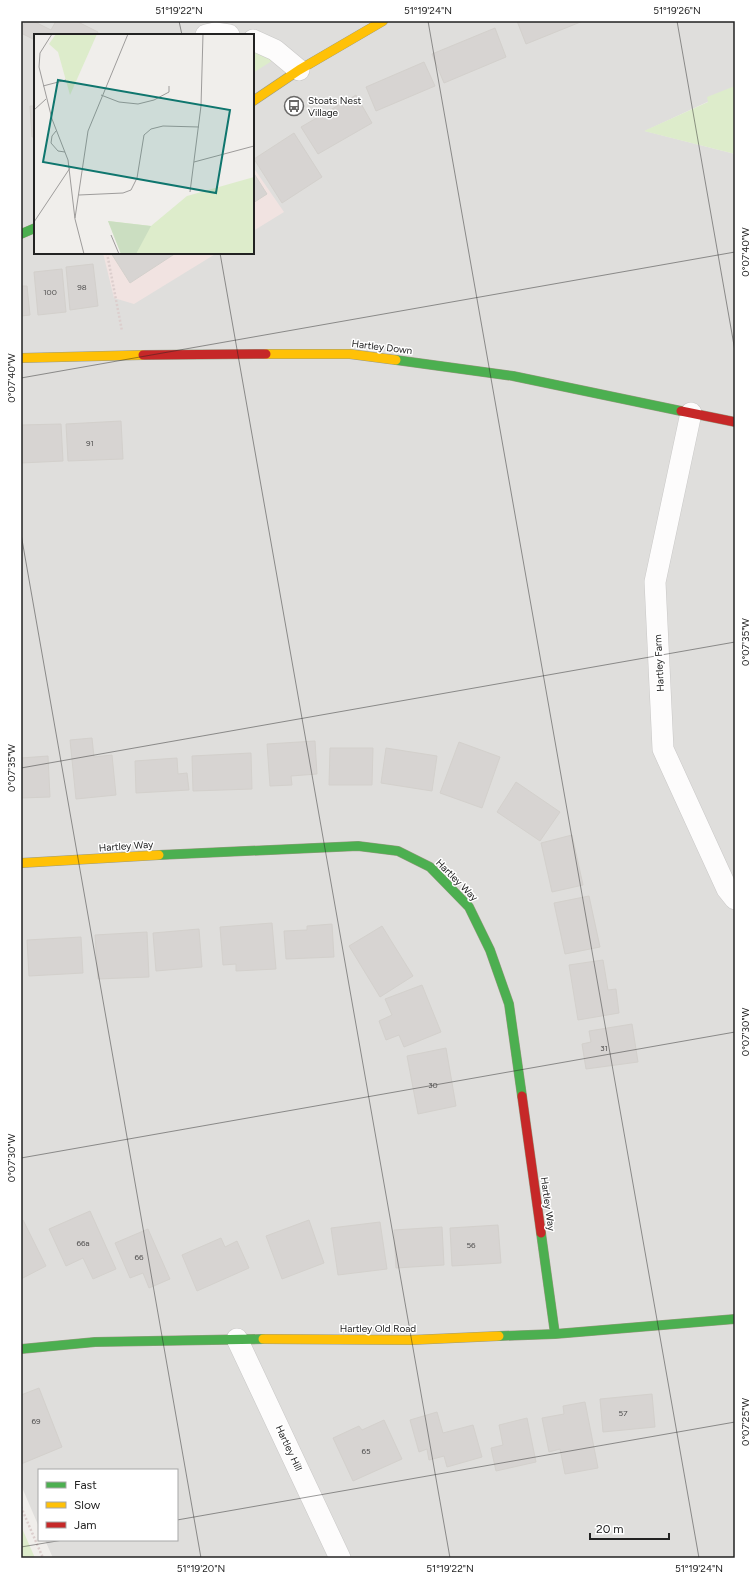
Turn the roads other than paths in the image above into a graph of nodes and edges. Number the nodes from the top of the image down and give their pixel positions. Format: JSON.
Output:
{"nodes":[{"id":1,"x":383,"y":21,"type":"edge"},
{"id":2,"x":209,"y":34,"type":"edge"},
{"id":3,"x":224,"y":34,"type":"edge"},
{"id":4,"x":254,"y":40,"type":"edge"},
{"id":5,"x":299,"y":70,"type":"junction"},
{"id":6,"x":254,"y":99,"type":"edge"},
{"id":7,"x":34,"y":228,"type":"edge"},
{"id":8,"x":21,"y":234,"type":"edge"},
{"id":9,"x":21,"y":358,"type":"edge"},
{"id":10,"x":691,"y":414,"type":"junction"},
{"id":11,"x":735,"y":422,"type":"edge"},
{"id":12,"x":21,"y":863,"type":"edge"},
{"id":13,"x":735,"y":898,"type":"edge"},
{"id":14,"x":735,"y":1319,"type":"edge"},
{"id":15,"x":556,"y":1334,"type":"junction"},
{"id":16,"x":237,"y":1339,"type":"junction"},
{"id":17,"x":21,"y":1349,"type":"edge"},
{"id":18,"x":340,"y":1558,"type":"edge"}],
"edges":[{"from":1,"to":5,"type":"street"},
{"from":2,"to":3,"type":"street"},
{"from":4,"to":5,"type":"street"},
{"from":5,"to":6,"type":"street"},
{"from":7,"to":8,"type":"street"},
{"from":9,"to":10,"type":"street","name":"Hartley Down"},
{"from":10,"to":11,"type":"street","name":"Hartley Down"},
{"from":10,"to":13,"type":"street","name":"Hartley Farm"},
{"from":12,"to":15,"type":"street","name":"Hartley Way"},
{"from":14,"to":15,"type":"street","name":"Hartley Old Road"},
{"from":15,"to":16,"type":"street","name":"Hartley Old Road"},
{"from":16,"to":17,"type":"street","name":"Hartley Old Road"},
{"from":16,"to":18,"type":"street","name":"Hartley Hill"}]}
